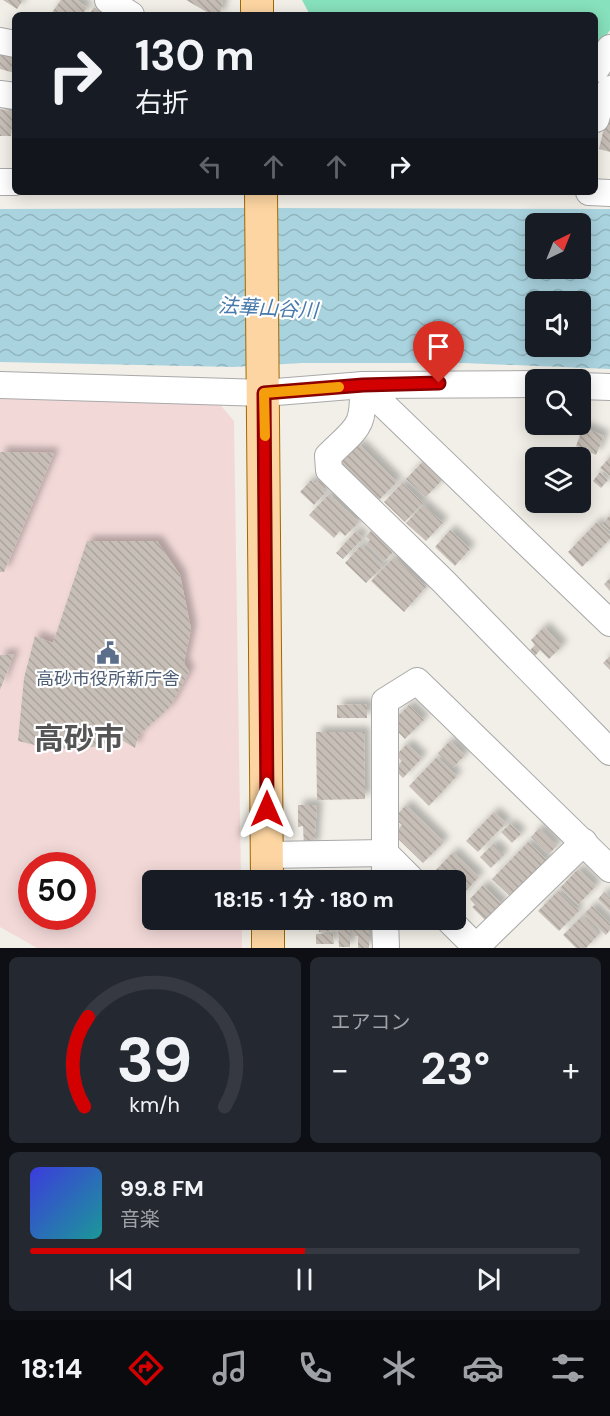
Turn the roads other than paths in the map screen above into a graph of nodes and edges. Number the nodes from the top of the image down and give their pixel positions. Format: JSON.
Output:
{"nodes":[{"id":1,"x":108,"y":0,"type":"edge"},
{"id":2,"x":126,"y":12,"type":"edge"},
{"id":3,"x":610,"y":48,"type":"edge"},
{"id":4,"x":598,"y":66,"type":"edge"},
{"id":5,"x":610,"y":89,"type":"edge"},
{"id":6,"x":598,"y":112,"type":"edge"},
{"id":7,"x":261,"y":198,"type":"edge"},
{"id":8,"x":264,"y":383,"type":"junction"},
{"id":9,"x":525,"y":384,"type":"edge"},
{"id":10,"x":0,"y":385,"type":"edge"},
{"id":11,"x":363,"y":385,"type":"junction"},
{"id":12,"x":591,"y":386,"type":"edge"},
{"id":13,"x":610,"y":387,"type":"edge"},
{"id":14,"x":610,"y":623,"type":"edge"},
{"id":15,"x":610,"y":752,"type":"edge"},
{"id":16,"x":584,"y":842,"type":"junction"},
{"id":17,"x":385,"y":853,"type":"junction"},
{"id":18,"x":267,"y":868,"type":"edge"},
{"id":19,"x":610,"y":869,"type":"edge"},
{"id":20,"x":385,"y":870,"type":"edge"},
{"id":21,"x":401,"y":870,"type":"edge"},
{"id":22,"x":268,"y":930,"type":"edge"},
{"id":23,"x":386,"y":930,"type":"edge"},
{"id":24,"x":459,"y":930,"type":"edge"},
{"id":25,"x":268,"y":948,"type":"edge"},
{"id":26,"x":386,"y":948,"type":"edge"},
{"id":27,"x":476,"y":948,"type":"edge"}],
"edges":[{"from":1,"to":2,"type":"street"},
{"from":3,"to":4,"type":"street"},
{"from":5,"to":6,"type":"street"},
{"from":7,"to":8,"type":"main road"},
{"from":8,"to":10,"type":"street"},
{"from":8,"to":11,"type":"street"},
{"from":8,"to":18,"type":"main road"},
{"from":9,"to":11,"type":"street"},
{"from":11,"to":14,"type":"street"},
{"from":11,"to":15,"type":"street"},
{"from":12,"to":13,"type":"street"},
{"from":16,"to":17,"type":"street"},
{"from":16,"to":19,"type":"street"},
{"from":16,"to":27,"type":"street"},
{"from":17,"to":18,"type":"street"},
{"from":17,"to":20,"type":"street"},
{"from":17,"to":21,"type":"street"},
{"from":22,"to":25,"type":"main road"},
{"from":23,"to":26,"type":"street"},
{"from":24,"to":27,"type":"street"}]}
